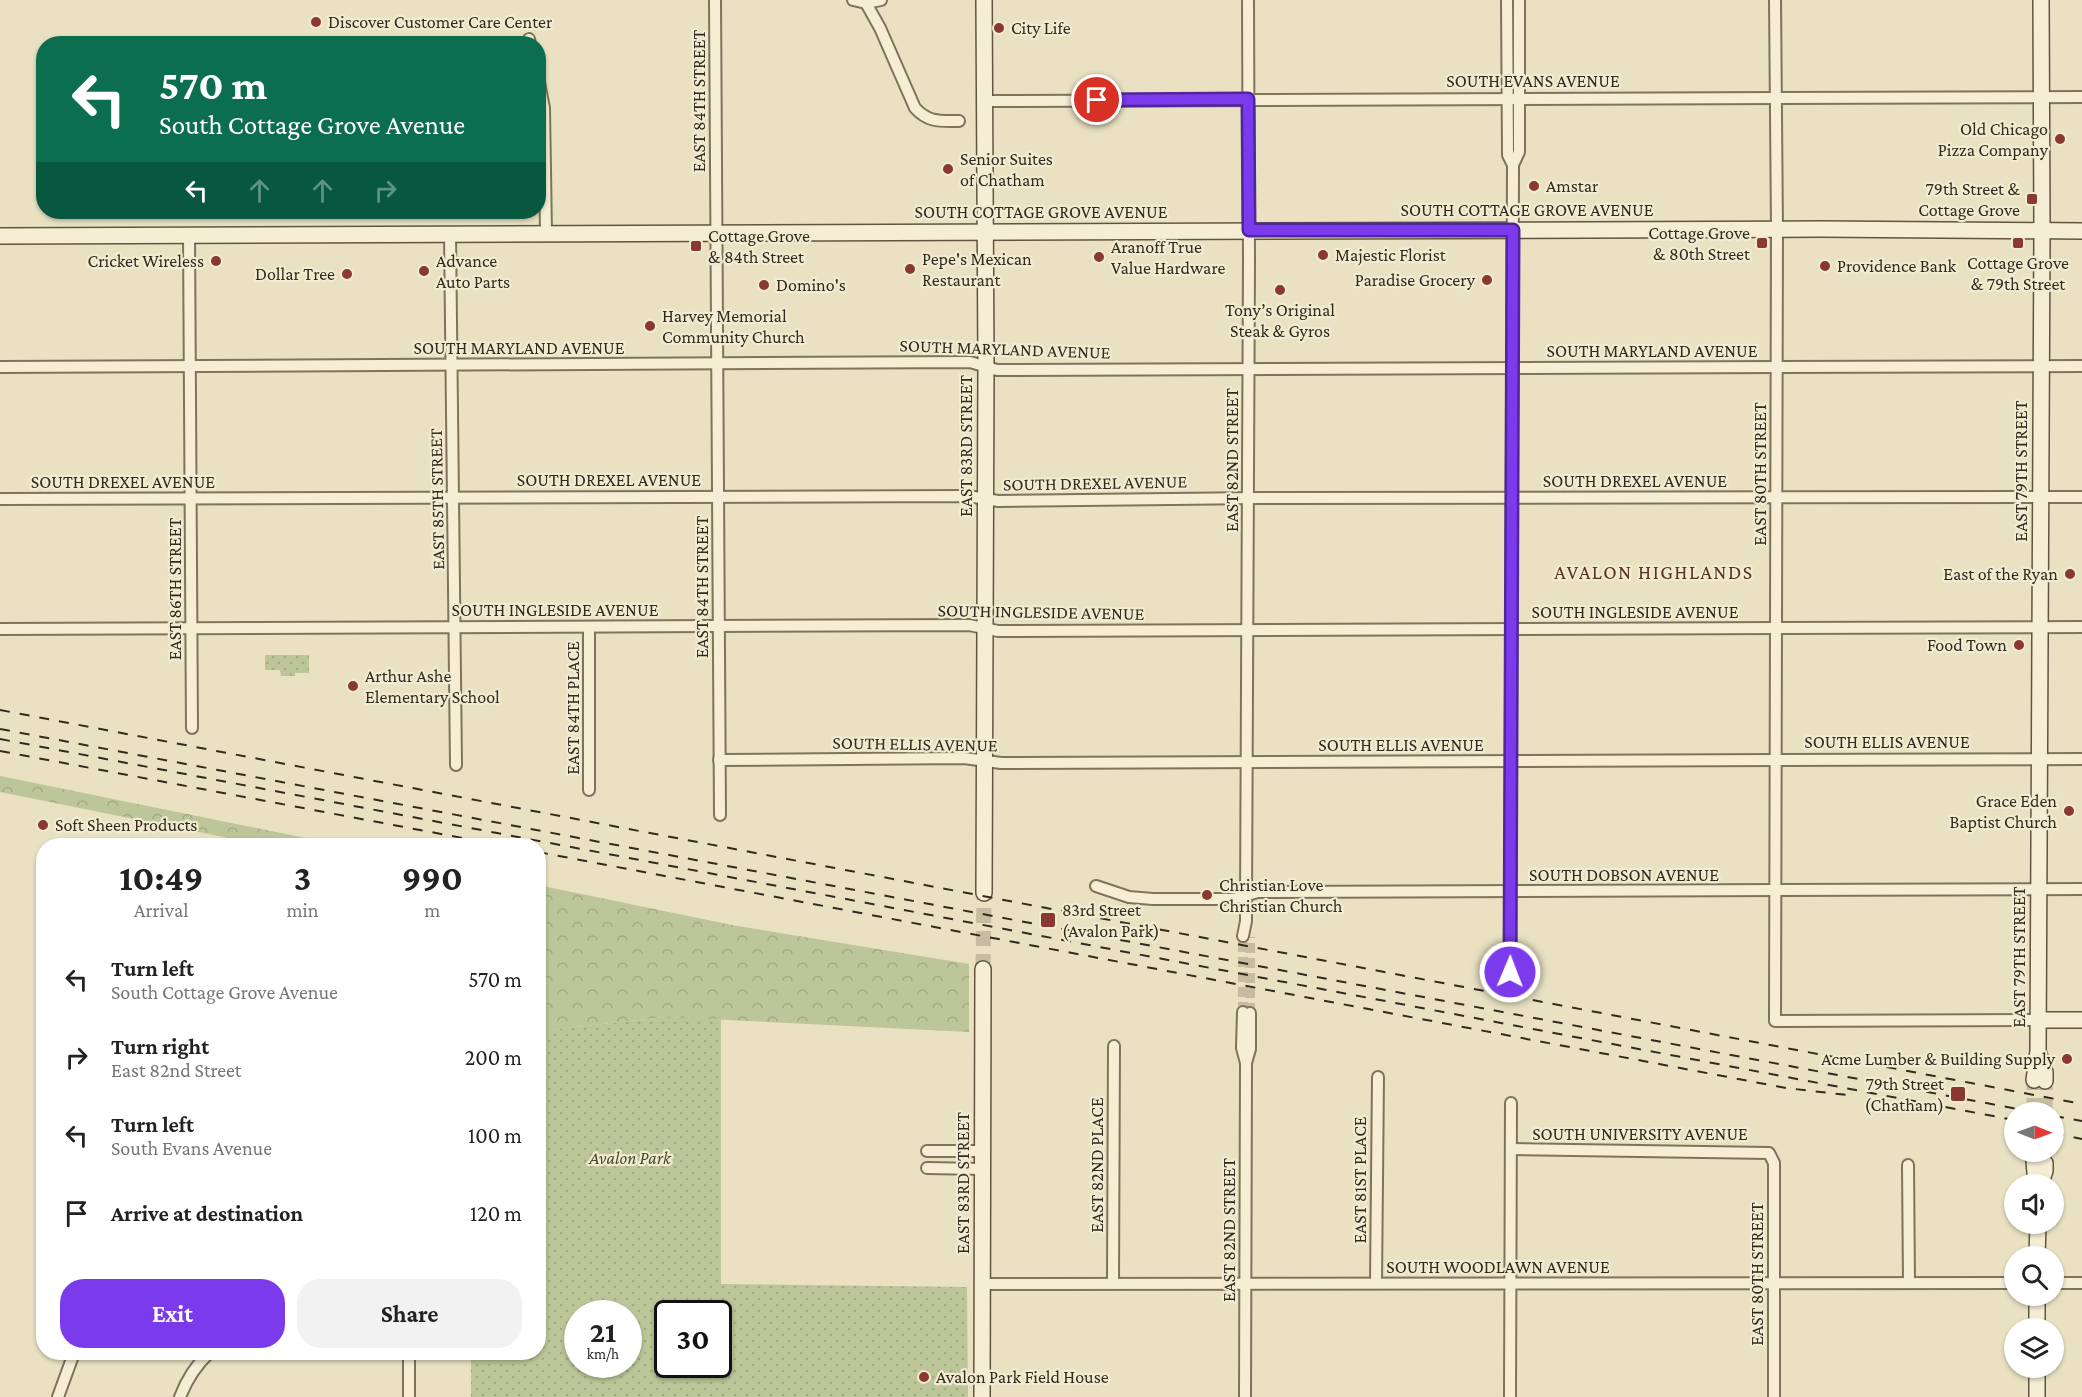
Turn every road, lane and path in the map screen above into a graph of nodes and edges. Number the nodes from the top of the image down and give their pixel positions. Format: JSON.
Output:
{"nodes":[{"id":1,"x":715,"y":0,"type":"edge"},
{"id":2,"x":853,"y":0,"type":"edge"},
{"id":3,"x":881,"y":0,"type":"edge"},
{"id":4,"x":984,"y":0,"type":"edge"},
{"id":5,"x":1248,"y":0,"type":"edge"},
{"id":6,"x":1507,"y":0,"type":"edge"},
{"id":7,"x":1519,"y":0,"type":"edge"},
{"id":8,"x":1775,"y":0,"type":"edge"},
{"id":9,"x":2041,"y":0,"type":"edge"},
{"id":10,"x":866,"y":3,"type":"junction"},
{"id":11,"x":2082,"y":97,"type":"edge"},
{"id":12,"x":1513,"y":98,"type":"junction"},
{"id":13,"x":1776,"y":98,"type":"junction"},
{"id":14,"x":2041,"y":98,"type":"junction"},
{"id":15,"x":1248,"y":99,"type":"junction"},
{"id":16,"x":985,"y":101,"type":"junction"},
{"id":17,"x":959,"y":121,"type":"dead end"},
{"id":18,"x":546,"y":219,"type":"edge"},
{"id":19,"x":1777,"y":229,"type":"junction"},
{"id":20,"x":1249,"y":230,"type":"junction"},
{"id":21,"x":1513,"y":230,"type":"junction"},
{"id":22,"x":985,"y":231,"type":"junction"},
{"id":23,"x":2042,"y":231,"type":"junction"},
{"id":24,"x":2082,"y":231,"type":"edge"},
{"id":25,"x":716,"y":232,"type":"junction"},
{"id":26,"x":450,"y":233,"type":"junction"},
{"id":27,"x":546,"y":233,"type":"junction"},
{"id":28,"x":189,"y":235,"type":"junction"},
{"id":29,"x":0,"y":236,"type":"edge"},
{"id":30,"x":717,"y":363,"type":"junction"},
{"id":31,"x":451,"y":365,"type":"junction"},
{"id":32,"x":0,"y":366,"type":"edge"},
{"id":33,"x":190,"y":366,"type":"junction"},
{"id":34,"x":2041,"y":366,"type":"junction"},
{"id":35,"x":2082,"y":366,"type":"edge"},
{"id":36,"x":986,"y":367,"type":"junction"},
{"id":37,"x":1777,"y":367,"type":"junction"},
{"id":38,"x":1249,"y":368,"type":"junction"},
{"id":39,"x":1513,"y":368,"type":"junction"},
{"id":40,"x":718,"y":496,"type":"junction"},
{"id":41,"x":453,"y":497,"type":"junction"},
{"id":42,"x":1512,"y":497,"type":"junction"},
{"id":43,"x":1776,"y":497,"type":"junction"},
{"id":44,"x":2040,"y":497,"type":"junction"},
{"id":45,"x":2082,"y":497,"type":"edge"},
{"id":46,"x":191,"y":498,"type":"junction"},
{"id":47,"x":1248,"y":498,"type":"junction"},
{"id":48,"x":0,"y":499,"type":"edge"},
{"id":49,"x":986,"y":499,"type":"junction"},
{"id":50,"x":719,"y":626,"type":"junction"},
{"id":51,"x":455,"y":627,"type":"junction"},
{"id":52,"x":589,"y":627,"type":"junction"},
{"id":53,"x":2040,"y":627,"type":"junction"},
{"id":54,"x":2082,"y":627,"type":"edge"},
{"id":55,"x":191,"y":628,"type":"junction"},
{"id":56,"x":985,"y":628,"type":"junction"},
{"id":57,"x":1776,"y":628,"type":"junction"},
{"id":58,"x":0,"y":629,"type":"edge"},
{"id":59,"x":1512,"y":629,"type":"junction"},
{"id":60,"x":1247,"y":630,"type":"junction"},
{"id":61,"x":192,"y":728,"type":"dead end"},
{"id":62,"x":1776,"y":759,"type":"junction"},
{"id":63,"x":2039,"y":759,"type":"junction"},
{"id":64,"x":2082,"y":759,"type":"edge"},
{"id":65,"x":719,"y":760,"type":"junction"},
{"id":66,"x":984,"y":760,"type":"junction"},
{"id":67,"x":1512,"y":761,"type":"junction"},
{"id":68,"x":1246,"y":762,"type":"junction"},
{"id":69,"x":456,"y":765,"type":"dead end"},
{"id":70,"x":590,"y":790,"type":"dead end"},
{"id":71,"x":720,"y":815,"type":"dead end"},
{"id":72,"x":1096,"y":886,"type":"dead end"},
{"id":73,"x":2039,"y":889,"type":"junction"},
{"id":74,"x":2082,"y":889,"type":"edge"},
{"id":75,"x":1775,"y":890,"type":"junction"},
{"id":76,"x":1511,"y":892,"type":"junction"},
{"id":77,"x":984,"y":893,"type":"tunnel mouth"},
{"id":78,"x":1246,"y":895,"type":"junction"},
{"id":79,"x":1246,"y":937,"type":"tunnel mouth"},
{"id":80,"x":983,"y":969,"type":"tunnel mouth"},
{"id":81,"x":1510,"y":972,"type":"dead end"},
{"id":82,"x":1246,"y":1013,"type":"tunnel mouth"},
{"id":83,"x":2038,"y":1020,"type":"junction"},
{"id":84,"x":2082,"y":1020,"type":"edge"},
{"id":85,"x":1114,"y":1046,"type":"dead end"},
{"id":86,"x":1378,"y":1077,"type":"dead end"},
{"id":87,"x":2039,"y":1080,"type":"tunnel mouth"},
{"id":88,"x":1511,"y":1103,"type":"dead end"},
{"id":89,"x":1511,"y":1149,"type":"junction"},
{"id":90,"x":927,"y":1150,"type":"dead end"},
{"id":91,"x":982,"y":1151,"type":"junction"},
{"id":92,"x":1769,"y":1153,"type":"joint"},
{"id":93,"x":2039,"y":1162,"type":"dead end"},
{"id":94,"x":1908,"y":1165,"type":"dead end"},
{"id":95,"x":927,"y":1168,"type":"dead end"},
{"id":96,"x":982,"y":1169,"type":"junction"},
{"id":97,"x":2043,"y":1174,"type":"edge"},
{"id":98,"x":1113,"y":1283,"type":"junction"},
{"id":99,"x":1245,"y":1283,"type":"junction"},
{"id":100,"x":1909,"y":1283,"type":"junction"},
{"id":101,"x":2004,"y":1283,"type":"edge"},
{"id":102,"x":2064,"y":1283,"type":"edge"},
{"id":103,"x":2082,"y":1283,"type":"edge"},
{"id":104,"x":982,"y":1284,"type":"junction"},
{"id":105,"x":1376,"y":1284,"type":"junction"},
{"id":106,"x":1511,"y":1284,"type":"junction"},
{"id":107,"x":1774,"y":1284,"type":"junction"},
{"id":108,"x":71,"y":1360,"type":"edge"},
{"id":109,"x":201,"y":1360,"type":"edge"},
{"id":110,"x":409,"y":1360,"type":"edge"},
{"id":111,"x":2037,"y":1378,"type":"edge"},
{"id":112,"x":58,"y":1397,"type":"edge"},
{"id":113,"x":180,"y":1397,"type":"edge"},
{"id":114,"x":409,"y":1397,"type":"edge"},
{"id":115,"x":982,"y":1397,"type":"edge"},
{"id":116,"x":1245,"y":1397,"type":"edge"},
{"id":117,"x":1510,"y":1397,"type":"edge"},
{"id":118,"x":1774,"y":1397,"type":"edge"},
{"id":119,"x":2037,"y":1397,"type":"edge"}],
"edges":[{"from":1,"to":25,"type":"street","name":"EAST 84TH STREET"},
{"from":2,"to":10,"type":"street"},
{"from":3,"to":10,"type":"street"},
{"from":4,"to":16,"type":"main road","name":"EAST 83RD STREET"},
{"from":5,"to":15,"type":"street","name":"EAST 82ND STREET"},
{"from":6,"to":12,"type":"street"},
{"from":7,"to":12,"type":"street"},
{"from":8,"to":13,"type":"street","name":"EAST 80TH STREET"},
{"from":9,"to":14,"type":"main road","name":"EAST 79TH STREET"},
{"from":10,"to":17,"type":"street"},
{"from":11,"to":14,"type":"street","name":"SOUTH EVANS AVENUE"},
{"from":12,"to":13,"type":"street","name":"SOUTH EVANS AVENUE"},
{"from":12,"to":15,"type":"street","name":"SOUTH EVANS AVENUE"},
{"from":12,"to":21,"type":"street"},
{"from":13,"to":14,"type":"street","name":"SOUTH EVANS AVENUE"},
{"from":13,"to":19,"type":"street","name":"EAST 80TH STREET"},
{"from":14,"to":23,"type":"main road","name":"EAST 79TH STREET"},
{"from":15,"to":16,"type":"street","name":"SOUTH EVANS AVENUE"},
{"from":15,"to":20,"type":"street","name":"EAST 82ND STREET"},
{"from":16,"to":22,"type":"main road","name":"EAST 83RD STREET"},
{"from":18,"to":27,"type":"street"},
{"from":19,"to":21,"type":"main road","name":"SOUTH COTTAGE GROVE AVENUE"},
{"from":19,"to":23,"type":"main road","name":"SOUTH COTTAGE GROVE AVENUE"},
{"from":19,"to":37,"type":"street","name":"EAST 80TH STREET"},
{"from":20,"to":21,"type":"main road","name":"SOUTH COTTAGE GROVE AVENUE"},
{"from":20,"to":22,"type":"main road","name":"SOUTH COTTAGE GROVE AVENUE"},
{"from":20,"to":38,"type":"street","name":"EAST 82ND STREET"},
{"from":21,"to":39,"type":"street"},
{"from":22,"to":25,"type":"main road","name":"SOUTH COTTAGE GROVE AVENUE"},
{"from":22,"to":36,"type":"main road","name":"EAST 83RD STREET"},
{"from":23,"to":24,"type":"main road","name":"SOUTH COTTAGE GROVE AVENUE"},
{"from":23,"to":34,"type":"main road","name":"EAST 79TH STREET"},
{"from":25,"to":27,"type":"main road","name":"SOUTH COTTAGE GROVE AVENUE"},
{"from":25,"to":30,"type":"street","name":"EAST 84TH STREET"},
{"from":26,"to":27,"type":"main road","name":"SOUTH COTTAGE GROVE AVENUE"},
{"from":26,"to":28,"type":"main road","name":"SOUTH COTTAGE GROVE AVENUE"},
{"from":26,"to":31,"type":"street","name":"EAST 85TH STREET"},
{"from":28,"to":29,"type":"main road","name":"SOUTH COTTAGE GROVE AVENUE"},
{"from":28,"to":33,"type":"street","name":"EAST 86TH STREET"},
{"from":30,"to":31,"type":"street","name":"SOUTH MARYLAND AVENUE"},
{"from":30,"to":36,"type":"street","name":"SOUTH MARYLAND AVENUE"},
{"from":30,"to":40,"type":"street","name":"EAST 84TH STREET"},
{"from":31,"to":33,"type":"street","name":"SOUTH MARYLAND AVENUE"},
{"from":31,"to":41,"type":"street","name":"EAST 85TH STREET"},
{"from":32,"to":33,"type":"street","name":"SOUTH MARYLAND AVENUE"},
{"from":33,"to":46,"type":"street","name":"EAST 86TH STREET"},
{"from":34,"to":35,"type":"street","name":"SOUTH MARYLAND AVENUE"},
{"from":34,"to":37,"type":"street","name":"SOUTH MARYLAND AVENUE"},
{"from":34,"to":44,"type":"main road","name":"EAST 79TH STREET"},
{"from":36,"to":38,"type":"street","name":"SOUTH MARYLAND AVENUE"},
{"from":36,"to":49,"type":"main road","name":"EAST 83RD STREET"},
{"from":37,"to":39,"type":"street","name":"SOUTH MARYLAND AVENUE"},
{"from":37,"to":43,"type":"street","name":"EAST 80TH STREET"},
{"from":38,"to":39,"type":"street","name":"SOUTH MARYLAND AVENUE"},
{"from":38,"to":47,"type":"street","name":"EAST 82ND STREET"},
{"from":39,"to":42,"type":"street"},
{"from":40,"to":41,"type":"street","name":"SOUTH DREXEL AVENUE"},
{"from":40,"to":49,"type":"street","name":"SOUTH DREXEL AVENUE"},
{"from":40,"to":50,"type":"street","name":"EAST 84TH STREET"},
{"from":41,"to":46,"type":"street","name":"SOUTH DREXEL AVENUE"},
{"from":41,"to":51,"type":"street","name":"EAST 85TH STREET"},
{"from":42,"to":43,"type":"street","name":"SOUTH DREXEL AVENUE"},
{"from":42,"to":47,"type":"street","name":"SOUTH DREXEL AVENUE"},
{"from":42,"to":59,"type":"street"},
{"from":43,"to":44,"type":"street","name":"SOUTH DREXEL AVENUE"},
{"from":43,"to":57,"type":"street","name":"EAST 80TH STREET"},
{"from":44,"to":45,"type":"street","name":"SOUTH DREXEL AVENUE"},
{"from":44,"to":53,"type":"main road","name":"EAST 79TH STREET"},
{"from":46,"to":48,"type":"street","name":"SOUTH DREXEL AVENUE"},
{"from":46,"to":55,"type":"street","name":"EAST 86TH STREET"},
{"from":47,"to":49,"type":"street","name":"SOUTH DREXEL AVENUE"},
{"from":47,"to":60,"type":"street","name":"EAST 82ND STREET"},
{"from":49,"to":56,"type":"main road","name":"EAST 83RD STREET"},
{"from":50,"to":52,"type":"street","name":"SOUTH INGLESIDE AVENUE"},
{"from":50,"to":56,"type":"street","name":"SOUTH INGLESIDE AVENUE"},
{"from":50,"to":65,"type":"street","name":"EAST 84TH STREET"},
{"from":51,"to":52,"type":"street","name":"SOUTH INGLESIDE AVENUE"},
{"from":51,"to":55,"type":"street","name":"SOUTH INGLESIDE AVENUE"},
{"from":51,"to":69,"type":"street","name":"EAST 85TH STREET"},
{"from":52,"to":70,"type":"street","name":"EAST 84TH PLACE"},
{"from":53,"to":54,"type":"street","name":"SOUTH INGLESIDE AVENUE"},
{"from":53,"to":57,"type":"street","name":"SOUTH INGLESIDE AVENUE"},
{"from":53,"to":63,"type":"main road","name":"EAST 79TH STREET"},
{"from":55,"to":58,"type":"street","name":"SOUTH INGLESIDE AVENUE"},
{"from":55,"to":61,"type":"street","name":"EAST 86TH STREET"},
{"from":56,"to":60,"type":"street","name":"SOUTH INGLESIDE AVENUE"},
{"from":56,"to":66,"type":"main road","name":"EAST 83RD STREET"},
{"from":57,"to":59,"type":"street","name":"SOUTH INGLESIDE AVENUE"},
{"from":57,"to":62,"type":"street","name":"EAST 80TH STREET"},
{"from":59,"to":60,"type":"street","name":"SOUTH INGLESIDE AVENUE"},
{"from":59,"to":67,"type":"street"},
{"from":60,"to":68,"type":"street","name":"EAST 82ND STREET"},
{"from":62,"to":63,"type":"street","name":"SOUTH ELLIS AVENUE"},
{"from":62,"to":67,"type":"street","name":"SOUTH ELLIS AVENUE"},
{"from":62,"to":75,"type":"street","name":"EAST 80TH STREET"},
{"from":63,"to":64,"type":"street","name":"SOUTH ELLIS AVENUE"},
{"from":63,"to":73,"type":"main road","name":"EAST 79TH STREET"},
{"from":65,"to":66,"type":"street","name":"SOUTH ELLIS AVENUE"},
{"from":65,"to":71,"type":"street","name":"EAST 84TH STREET"},
{"from":66,"to":68,"type":"street","name":"SOUTH ELLIS AVENUE"},
{"from":66,"to":77,"type":"main road","name":"EAST 83RD STREET"},
{"from":67,"to":68,"type":"street","name":"SOUTH ELLIS AVENUE"},
{"from":67,"to":76,"type":"street"},
{"from":68,"to":78,"type":"street","name":"EAST 82ND STREET"},
{"from":72,"to":78,"type":"street","name":"SOUTH DOBSON AVENUE"},
{"from":73,"to":74,"type":"street","name":"SOUTH DOBSON AVENUE"},
{"from":73,"to":75,"type":"street","name":"SOUTH DOBSON AVENUE"},
{"from":73,"to":83,"type":"main road","name":"EAST 79TH STREET"},
{"from":75,"to":76,"type":"street","name":"SOUTH DOBSON AVENUE"},
{"from":75,"to":83,"type":"street","name":"EAST 80TH STREET"},
{"from":76,"to":78,"type":"street","name":"SOUTH DOBSON AVENUE"},
{"from":76,"to":81,"type":"street"},
{"from":78,"to":79,"type":"street","name":"EAST 82ND STREET"},
{"from":80,"to":91,"type":"main road","name":"EAST 83RD STREET"},
{"from":82,"to":99,"type":"street","name":"EAST 82ND STREET"},
{"from":83,"to":84,"type":"main road"},
{"from":83,"to":87,"type":"main road","name":"EAST 79TH STREET"},
{"from":85,"to":98,"type":"street","name":"EAST 82ND PLACE"},
{"from":86,"to":105,"type":"street","name":"EAST 81ST PLACE"},
{"from":88,"to":89,"type":"street"},
{"from":89,"to":92,"type":"street","name":"SOUTH UNIVERSITY AVENUE"},
{"from":89,"to":106,"type":"street"},
{"from":90,"to":91,"type":"street"},
{"from":91,"to":96,"type":"main road","name":"EAST 83RD STREET"},
{"from":92,"to":107,"type":"street","name":"EAST 80TH STREET"},
{"from":93,"to":97,"type":"main road"},
{"from":94,"to":100,"type":"street"},
{"from":95,"to":96,"type":"street"},
{"from":96,"to":104,"type":"main road","name":"EAST 83RD STREET"},
{"from":98,"to":99,"type":"street","name":"SOUTH WOODLAWN AVENUE"},
{"from":98,"to":104,"type":"street","name":"SOUTH WOODLAWN AVENUE"},
{"from":99,"to":105,"type":"street","name":"SOUTH WOODLAWN AVENUE"},
{"from":99,"to":116,"type":"street","name":"EAST 82ND STREET"},
{"from":100,"to":101,"type":"street","name":"SOUTH WOODLAWN AVENUE"},
{"from":100,"to":107,"type":"street","name":"SOUTH WOODLAWN AVENUE"},
{"from":102,"to":103,"type":"street"},
{"from":104,"to":115,"type":"main road","name":"EAST 83RD STREET"},
{"from":105,"to":106,"type":"street","name":"SOUTH WOODLAWN AVENUE"},
{"from":106,"to":107,"type":"street","name":"SOUTH WOODLAWN AVENUE"},
{"from":106,"to":117,"type":"street"},
{"from":107,"to":118,"type":"street","name":"EAST 80TH STREET"},
{"from":108,"to":112,"type":"street"},
{"from":109,"to":113,"type":"street"},
{"from":110,"to":114,"type":"street"},
{"from":111,"to":119,"type":"main road"}]}
